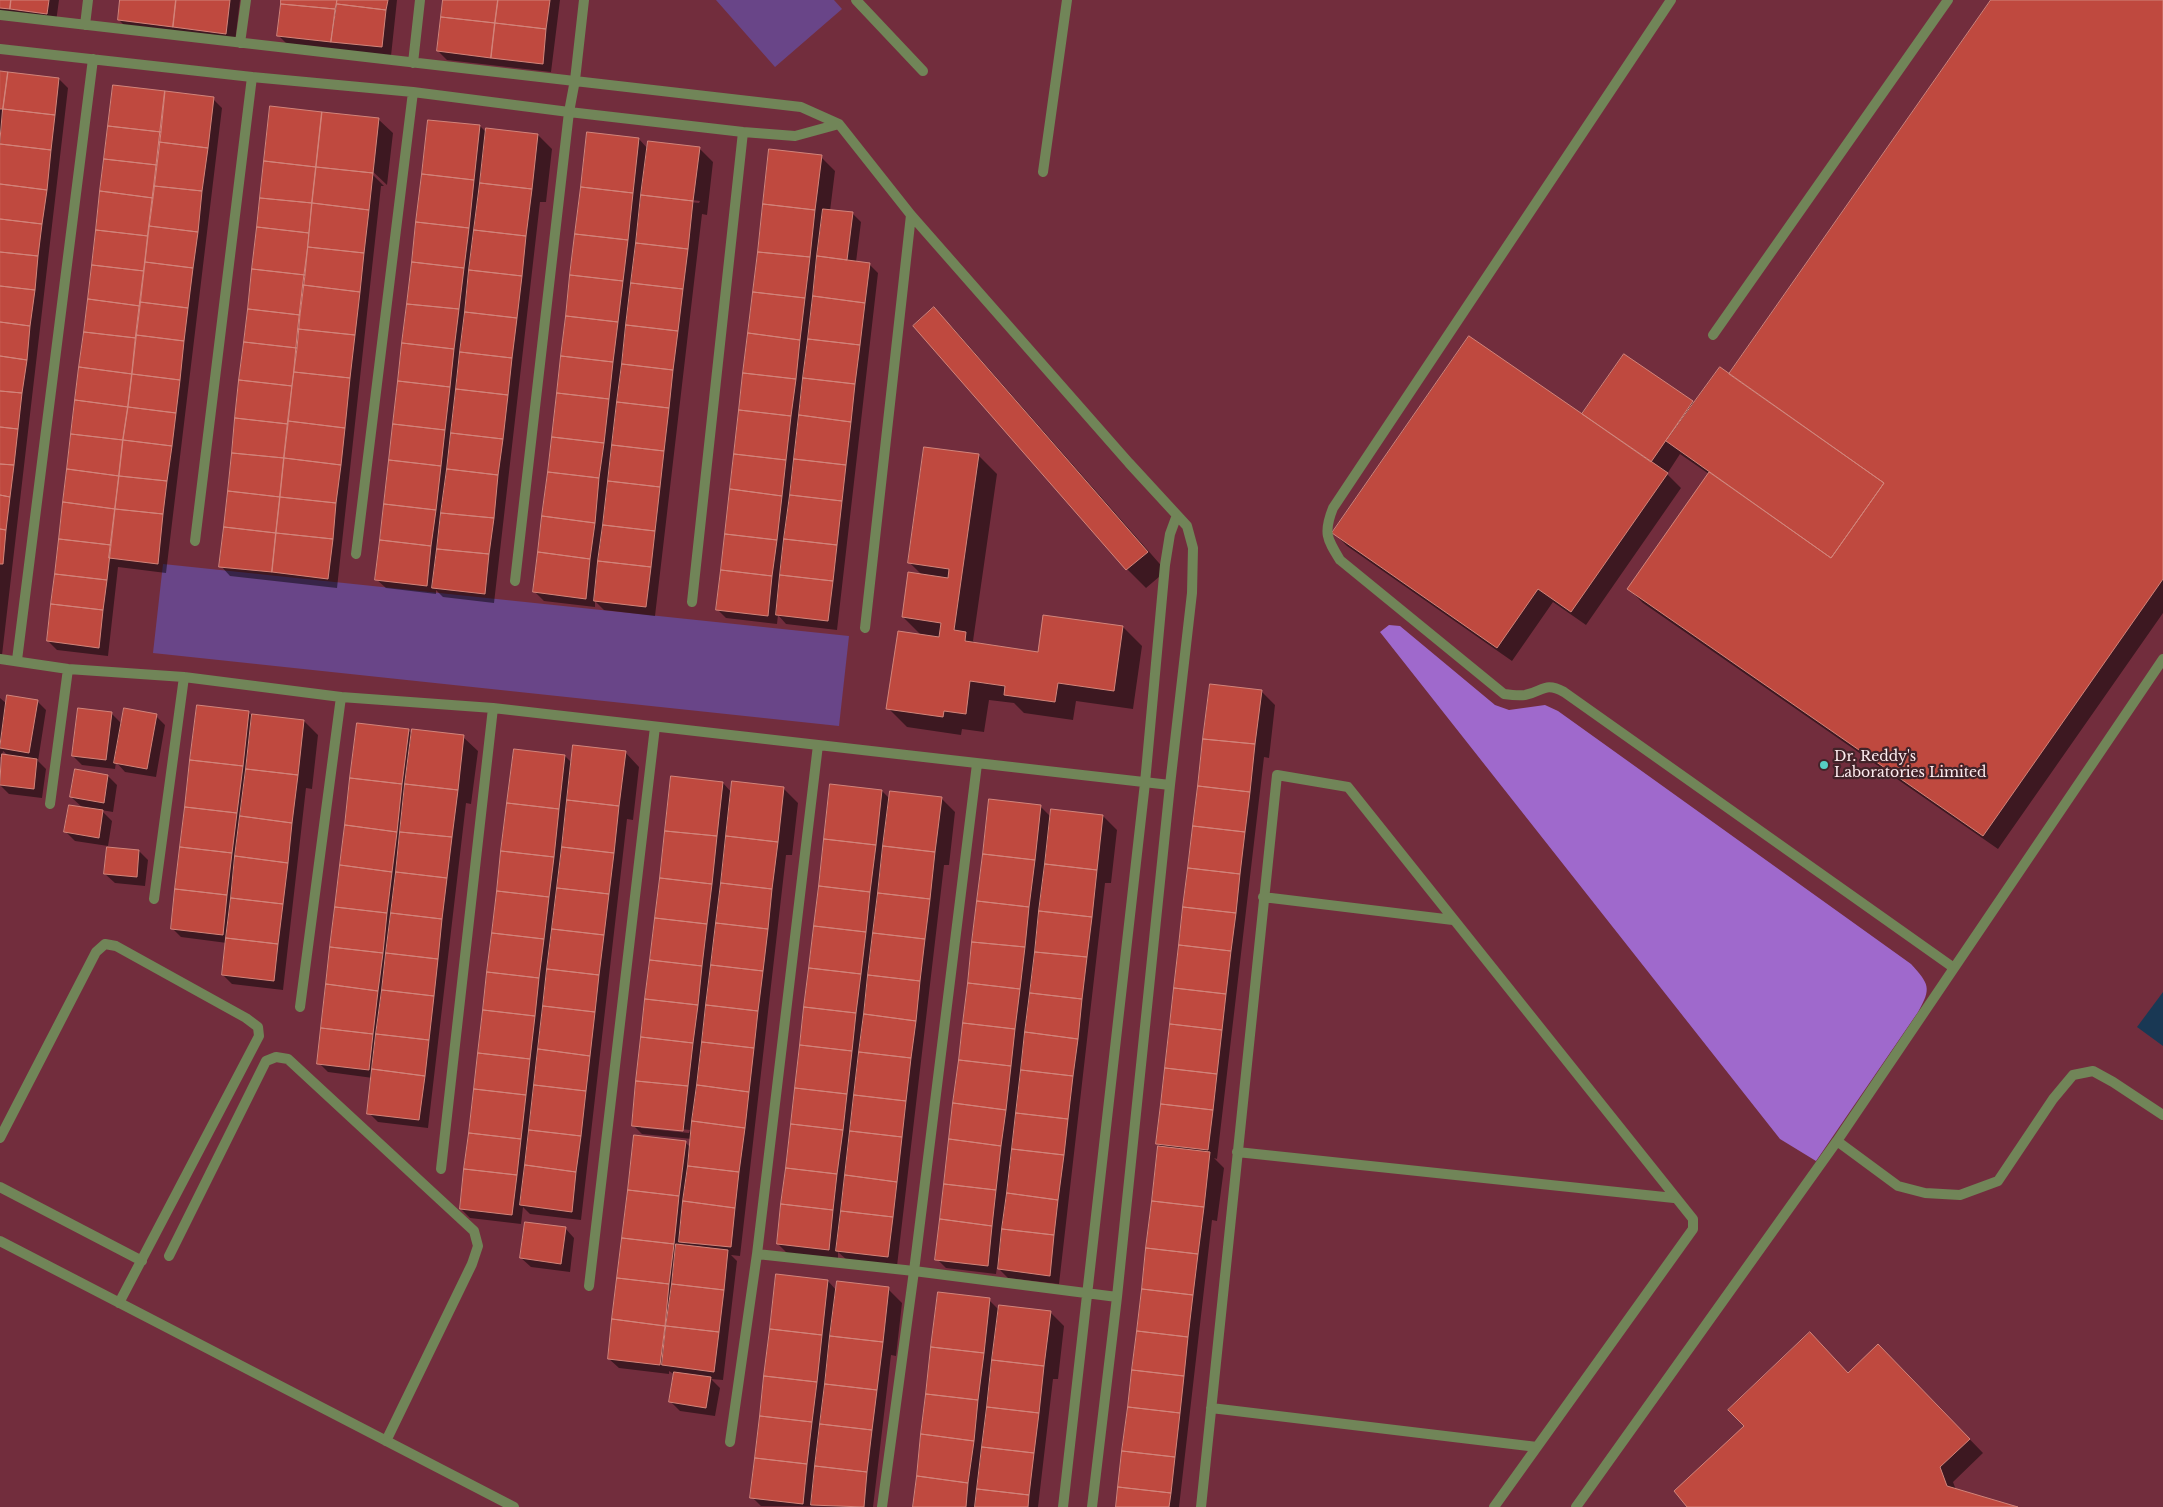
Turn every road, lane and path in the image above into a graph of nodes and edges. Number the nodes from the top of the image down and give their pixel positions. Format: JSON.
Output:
{"nodes":[{"id":1,"x":88,"y":0,"type":"edge"},
{"id":2,"x":246,"y":0,"type":"edge"},
{"id":3,"x":420,"y":0,"type":"edge"},
{"id":4,"x":584,"y":0,"type":"edge"},
{"id":5,"x":856,"y":0,"type":"edge"},
{"id":6,"x":870,"y":0,"type":"edge"},
{"id":7,"x":1067,"y":0,"type":"edge"},
{"id":8,"x":1671,"y":0,"type":"edge"},
{"id":9,"x":1948,"y":0,"type":"edge"},
{"id":10,"x":868,"y":13,"type":"junction"},
{"id":11,"x":0,"y":15,"type":"edge"},
{"id":12,"x":85,"y":25,"type":"junction"},
{"id":13,"x":240,"y":43,"type":"junction"},
{"id":14,"x":0,"y":49,"type":"edge"},
{"id":15,"x":93,"y":59,"type":"junction"},
{"id":16,"x":413,"y":63,"type":"junction"},
{"id":17,"x":922,"y":71,"type":"dead end"},
{"id":18,"x":252,"y":77,"type":"junction"},
{"id":19,"x":575,"y":80,"type":"junction"},
{"id":20,"x":413,"y":92,"type":"junction"},
{"id":21,"x":569,"y":112,"type":"junction"},
{"id":22,"x":839,"y":124,"type":"junction"},
{"id":23,"x":743,"y":132,"type":"junction"},
{"id":24,"x":1043,"y":172,"type":"dead end"},
{"id":25,"x":912,"y":215,"type":"junction"},
{"id":26,"x":1713,"y":335,"type":"dead end"},
{"id":27,"x":1177,"y":515,"type":"junction"},
{"id":28,"x":195,"y":541,"type":"dead end"},
{"id":29,"x":356,"y":554,"type":"dead end"},
{"id":30,"x":516,"y":581,"type":"dead end"},
{"id":31,"x":692,"y":602,"type":"dead end"},
{"id":32,"x":865,"y":628,"type":"dead end"},
{"id":33,"x":0,"y":659,"type":"edge"},
{"id":34,"x":2163,"y":659,"type":"edge"},
{"id":35,"x":17,"y":660,"type":"junction"},
{"id":36,"x":68,"y":669,"type":"junction"},
{"id":37,"x":184,"y":677,"type":"junction"},
{"id":38,"x":342,"y":697,"type":"junction"},
{"id":39,"x":493,"y":708,"type":"junction"},
{"id":40,"x":655,"y":727,"type":"junction"},
{"id":41,"x":818,"y":745,"type":"junction"},
{"id":42,"x":977,"y":764,"type":"junction"},
{"id":43,"x":1145,"y":783,"type":"junction"},
{"id":44,"x":1170,"y":785,"type":"junction"},
{"id":45,"x":50,"y":804,"type":"dead end"},
{"id":46,"x":1263,"y":897,"type":"junction"},
{"id":47,"x":154,"y":899,"type":"dead end"},
{"id":48,"x":1453,"y":920,"type":"junction"},
{"id":49,"x":1954,"y":968,"type":"junction"},
{"id":50,"x":300,"y":1007,"type":"dead end"},
{"id":51,"x":2163,"y":1115,"type":"edge"},
{"id":52,"x":0,"y":1138,"type":"edge"},
{"id":53,"x":1838,"y":1141,"type":"junction"},
{"id":54,"x":1237,"y":1152,"type":"junction"},
{"id":55,"x":441,"y":1169,"type":"dead end"},
{"id":56,"x":0,"y":1187,"type":"edge"},
{"id":57,"x":1674,"y":1198,"type":"junction"},
{"id":58,"x":0,"y":1241,"type":"edge"},
{"id":59,"x":757,"y":1254,"type":"junction"},
{"id":60,"x":169,"y":1256,"type":"dead end"},
{"id":61,"x":142,"y":1261,"type":"junction"},
{"id":62,"x":914,"y":1271,"type":"junction"},
{"id":63,"x":589,"y":1286,"type":"dead end"},
{"id":64,"x":1086,"y":1292,"type":"junction"},
{"id":65,"x":1117,"y":1297,"type":"junction"},
{"id":66,"x":119,"y":1303,"type":"junction"},
{"id":67,"x":1211,"y":1408,"type":"junction"},
{"id":68,"x":386,"y":1441,"type":"junction"},
{"id":69,"x":730,"y":1442,"type":"dead end"},
{"id":70,"x":1537,"y":1447,"type":"junction"},
{"id":71,"x":514,"y":1507,"type":"edge"},
{"id":72,"x":882,"y":1507,"type":"edge"},
{"id":73,"x":1063,"y":1507,"type":"edge"},
{"id":74,"x":1092,"y":1507,"type":"edge"},
{"id":75,"x":1201,"y":1507,"type":"edge"},
{"id":76,"x":1494,"y":1507,"type":"edge"},
{"id":77,"x":1576,"y":1507,"type":"edge"}],
"edges":[{"from":1,"to":12,"type":"street"},
{"from":2,"to":13,"type":"street"},
{"from":3,"to":16,"type":"street"},
{"from":4,"to":19,"type":"street"},
{"from":5,"to":10,"type":"street"},
{"from":6,"to":10,"type":"street"},
{"from":7,"to":24,"type":"street"},
{"from":8,"to":49,"type":"street"},
{"from":9,"to":26,"type":"street"},
{"from":10,"to":17,"type":"street"},
{"from":11,"to":12,"type":"street"},
{"from":12,"to":13,"type":"street"},
{"from":13,"to":16,"type":"street"},
{"from":14,"to":15,"type":"street"},
{"from":15,"to":18,"type":"street"},
{"from":15,"to":35,"type":"street"},
{"from":16,"to":19,"type":"street"},
{"from":18,"to":20,"type":"street"},
{"from":18,"to":28,"type":"street"},
{"from":19,"to":21,"type":"street"},
{"from":19,"to":22,"type":"street"},
{"from":20,"to":21,"type":"street"},
{"from":20,"to":29,"type":"street"},
{"from":21,"to":23,"type":"street"},
{"from":21,"to":30,"type":"street"},
{"from":22,"to":23,"type":"street"},
{"from":22,"to":25,"type":"street"},
{"from":23,"to":31,"type":"street"},
{"from":25,"to":27,"type":"street"},
{"from":25,"to":32,"type":"street"},
{"from":27,"to":43,"type":"street"},
{"from":27,"to":44,"type":"street"},
{"from":33,"to":35,"type":"street"},
{"from":34,"to":49,"type":"street"},
{"from":35,"to":36,"type":"street"},
{"from":36,"to":37,"type":"street"},
{"from":36,"to":45,"type":"street"},
{"from":37,"to":38,"type":"street"},
{"from":37,"to":47,"type":"street"},
{"from":38,"to":39,"type":"street"},
{"from":38,"to":50,"type":"street"},
{"from":39,"to":40,"type":"street"},
{"from":39,"to":55,"type":"street"},
{"from":40,"to":41,"type":"street"},
{"from":40,"to":63,"type":"street"},
{"from":41,"to":42,"type":"street"},
{"from":41,"to":59,"type":"street"},
{"from":42,"to":43,"type":"street"},
{"from":42,"to":62,"type":"street"},
{"from":43,"to":44,"type":"street"},
{"from":43,"to":64,"type":"street"},
{"from":44,"to":65,"type":"street"},
{"from":46,"to":48,"type":"street"},
{"from":46,"to":48,"type":"street"},
{"from":46,"to":54,"type":"street"},
{"from":48,"to":57,"type":"street"},
{"from":49,"to":53,"type":"street"},
{"from":51,"to":53,"type":"street"},
{"from":52,"to":61,"type":"street"},
{"from":53,"to":77,"type":"street"},
{"from":54,"to":57,"type":"street"},
{"from":54,"to":67,"type":"street"},
{"from":56,"to":61,"type":"street"},
{"from":57,"to":70,"type":"street"},
{"from":58,"to":66,"type":"street"},
{"from":59,"to":62,"type":"street"},
{"from":59,"to":69,"type":"street"},
{"from":60,"to":68,"type":"street"},
{"from":61,"to":66,"type":"street"},
{"from":62,"to":64,"type":"street"},
{"from":62,"to":72,"type":"street"},
{"from":64,"to":65,"type":"street"},
{"from":64,"to":73,"type":"street"},
{"from":65,"to":74,"type":"street"},
{"from":66,"to":68,"type":"street"},
{"from":67,"to":70,"type":"street"},
{"from":67,"to":75,"type":"street"},
{"from":68,"to":71,"type":"street"},
{"from":70,"to":76,"type":"street"}]}
